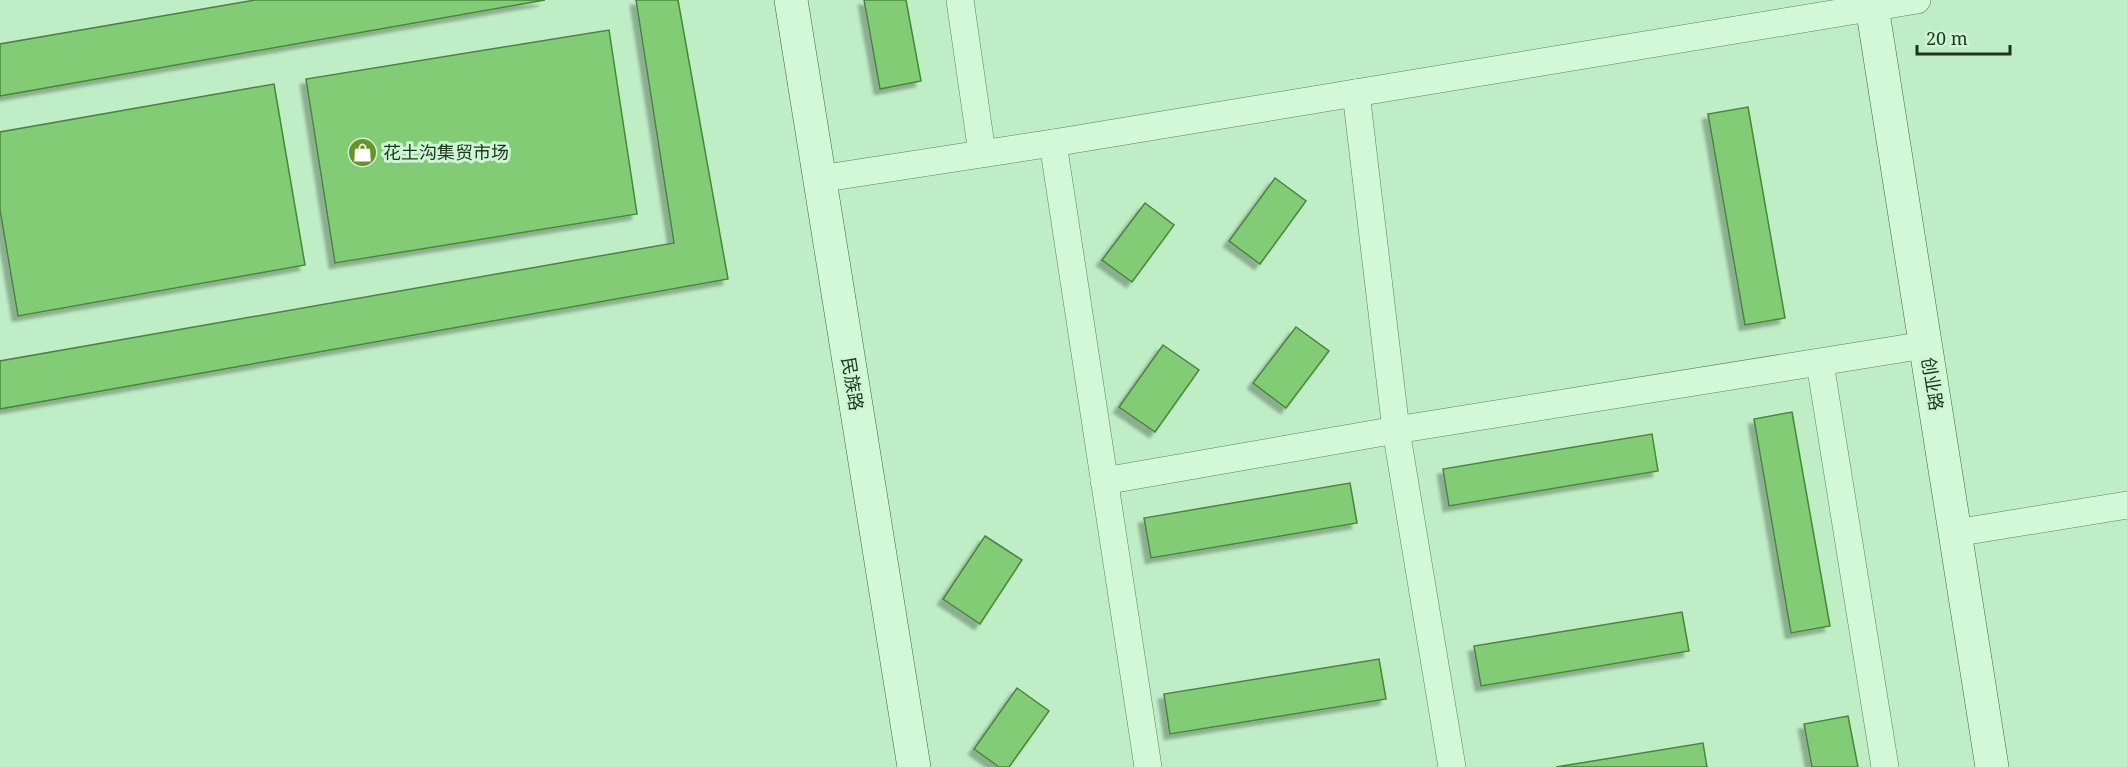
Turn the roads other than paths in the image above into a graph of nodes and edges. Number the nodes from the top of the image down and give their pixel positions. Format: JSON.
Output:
{"nodes":[{"id":1,"x":790,"y":0,"type":"edge"},
{"id":2,"x":960,"y":0,"type":"edge"},
{"id":3,"x":1917,"y":0,"type":"edge"},
{"id":4,"x":1871,"y":4,"type":"edge"},
{"id":5,"x":1356,"y":93,"type":"junction"},
{"id":6,"x":1053,"y":143,"type":"junction"},
{"id":7,"x":982,"y":153,"type":"junction"},
{"id":8,"x":819,"y":178,"type":"junction"},
{"id":9,"x":1926,"y":345,"type":"junction"},
{"id":10,"x":1820,"y":363,"type":"junction"},
{"id":11,"x":1396,"y":430,"type":"junction"},
{"id":12,"x":1104,"y":481,"type":"junction"},
{"id":13,"x":2127,"y":505,"type":"edge"},
{"id":14,"x":1955,"y":533,"type":"junction"},
{"id":15,"x":914,"y":767,"type":"edge"},
{"id":16,"x":1148,"y":767,"type":"edge"},
{"id":17,"x":1452,"y":767,"type":"edge"},
{"id":18,"x":1885,"y":767,"type":"edge"},
{"id":19,"x":1992,"y":767,"type":"edge"}],
"edges":[{"from":1,"to":8,"type":"street","name":"民族路"},
{"from":2,"to":7,"type":"street"},
{"from":3,"to":4,"type":"street"},
{"from":4,"to":5,"type":"street"},
{"from":4,"to":9,"type":"street","name":"创业路"},
{"from":5,"to":6,"type":"street"},
{"from":5,"to":11,"type":"street"},
{"from":6,"to":7,"type":"street"},
{"from":6,"to":12,"type":"street"},
{"from":7,"to":8,"type":"street"},
{"from":8,"to":15,"type":"street","name":"民族路"},
{"from":9,"to":10,"type":"street"},
{"from":9,"to":14,"type":"street","name":"创业路"},
{"from":10,"to":11,"type":"street"},
{"from":10,"to":18,"type":"street"},
{"from":11,"to":12,"type":"street"},
{"from":11,"to":17,"type":"street"},
{"from":12,"to":16,"type":"street"},
{"from":13,"to":14,"type":"street"},
{"from":14,"to":19,"type":"street","name":"创业路"}]}
